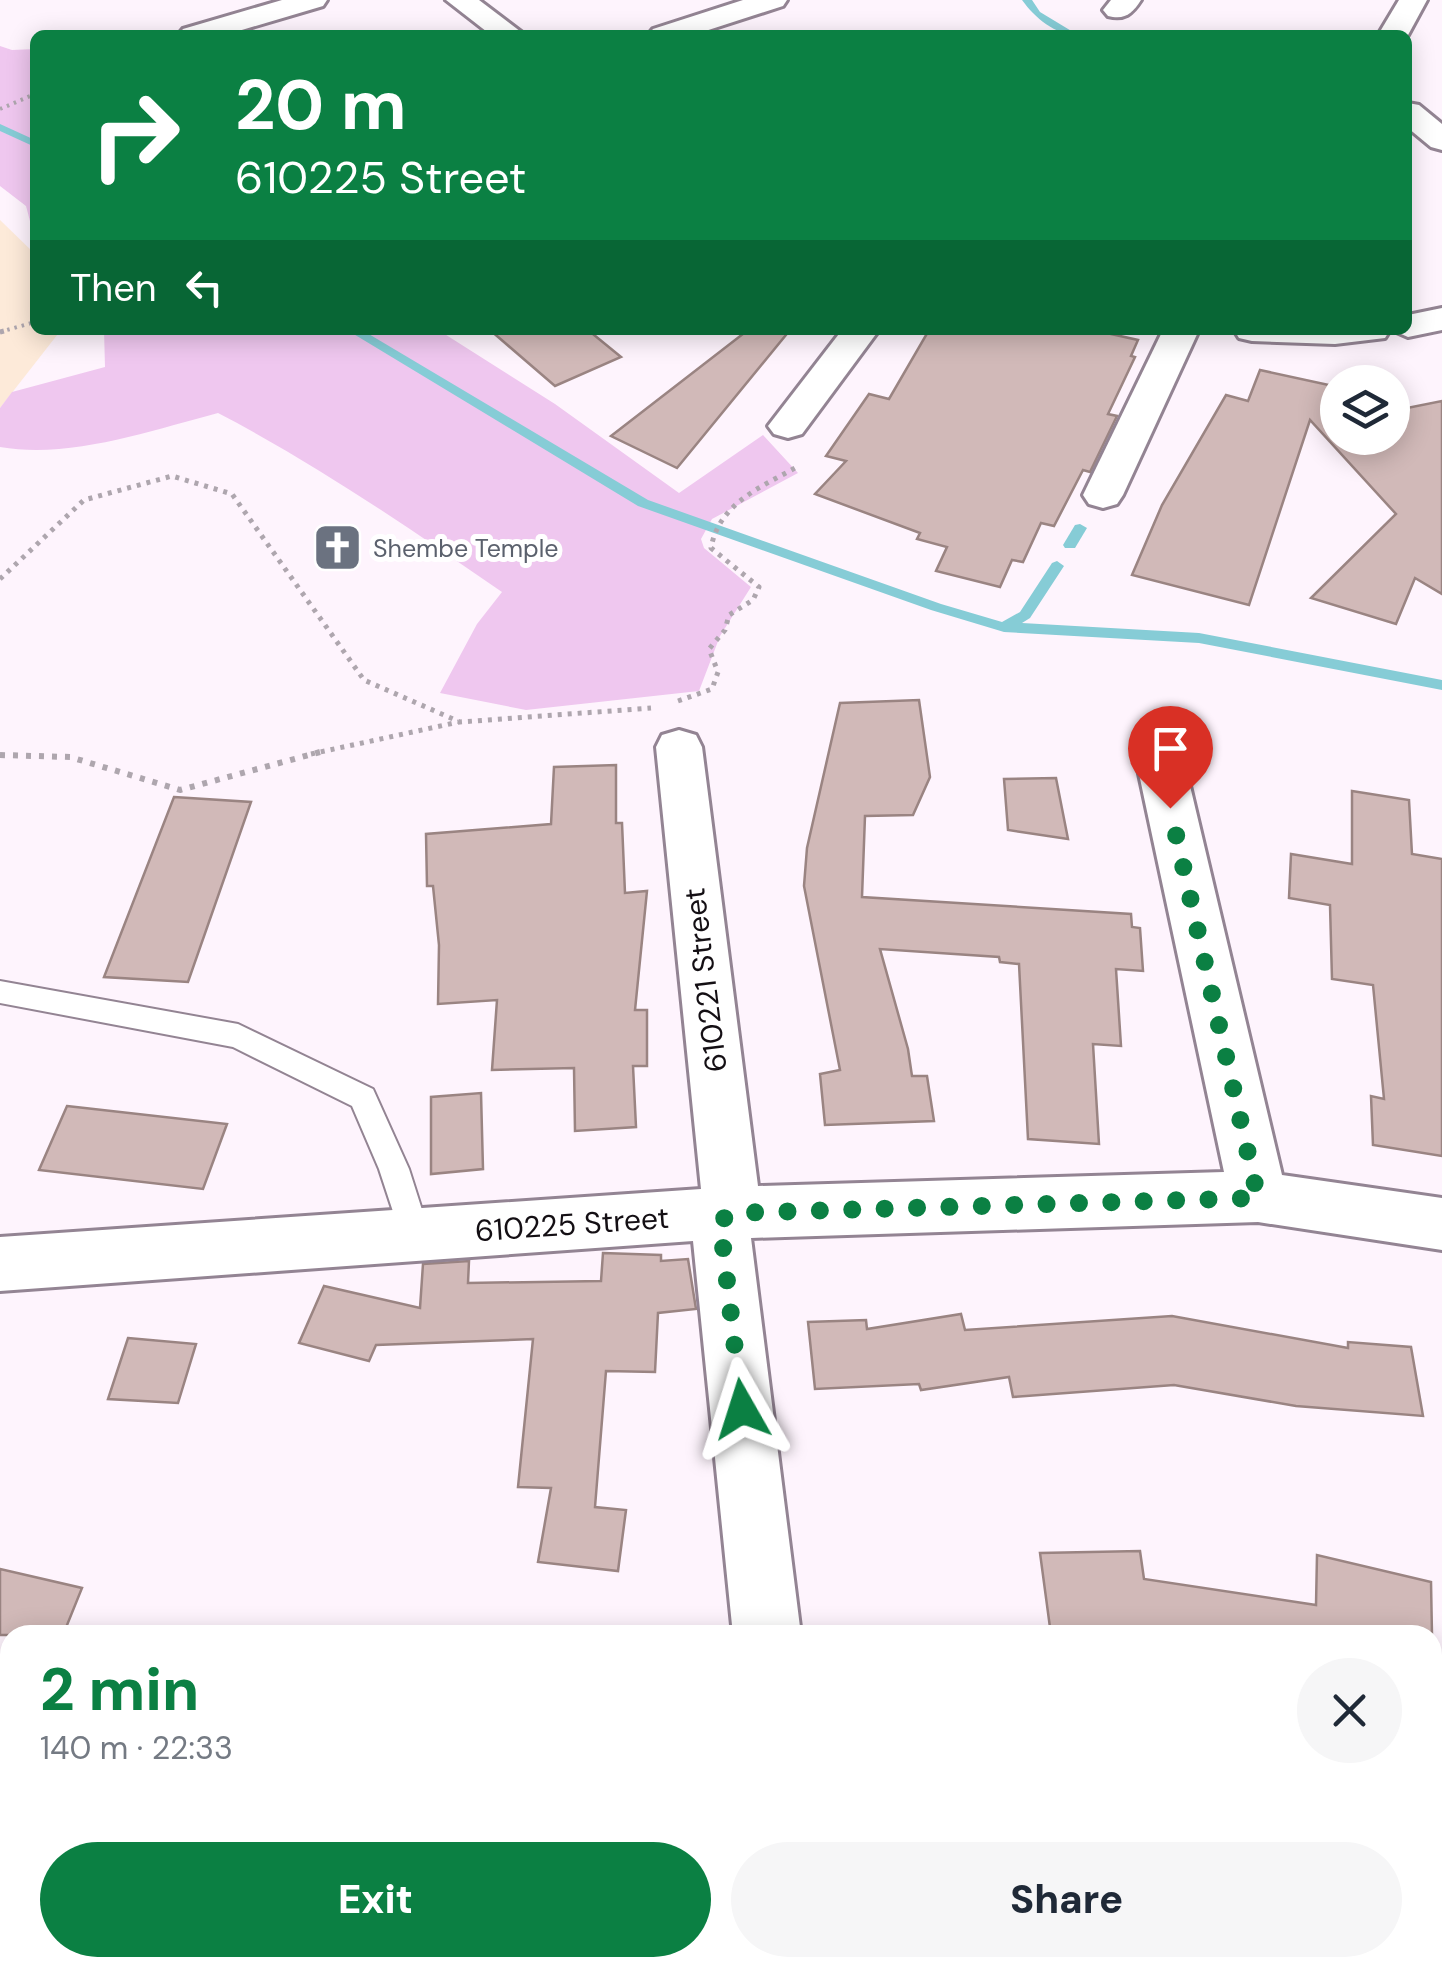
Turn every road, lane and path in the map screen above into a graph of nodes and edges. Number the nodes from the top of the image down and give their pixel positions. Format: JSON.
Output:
{"nodes":[{"id":1,"x":313,"y":0,"type":"edge"},
{"id":2,"x":460,"y":0,"type":"edge"},
{"id":3,"x":773,"y":0,"type":"edge"},
{"id":4,"x":1414,"y":0,"type":"edge"},
{"id":5,"x":210,"y":30,"type":"edge"},
{"id":6,"x":503,"y":30,"type":"edge"},
{"id":7,"x":678,"y":30,"type":"edge"},
{"id":8,"x":1396,"y":30,"type":"edge"},
{"id":9,"x":30,"y":96,"type":"edge"},
{"id":10,"x":0,"y":110,"type":"edge"},
{"id":11,"x":1412,"y":115,"type":"edge"},
{"id":12,"x":1442,"y":140,"type":"edge"},
{"id":13,"x":1442,"y":319,"type":"edge"},
{"id":14,"x":30,"y":323,"type":"edge"},
{"id":15,"x":1412,"y":325,"type":"edge"},
{"id":16,"x":0,"y":332,"type":"edge"},
{"id":17,"x":857,"y":335,"type":"edge"},
{"id":18,"x":1179,"y":335,"type":"edge"},
{"id":19,"x":788,"y":426,"type":"joint"},
{"id":20,"x":1103,"y":495,"type":"dead end"},
{"id":21,"x":0,"y":579,"type":"edge"},
{"id":22,"x":460,"y":722,"type":"junction"},
{"id":23,"x":668,"y":727,"type":"junction"},
{"id":24,"x":0,"y":754,"type":"edge"},
{"id":25,"x":1162,"y":769,"type":"dead end"},
{"id":26,"x":0,"y":992,"type":"edge"},
{"id":27,"x":1258,"y":1198,"type":"junction"},
{"id":28,"x":732,"y":1213,"type":"junction"},
{"id":29,"x":1442,"y":1224,"type":"edge"},
{"id":30,"x":415,"y":1236,"type":"junction"},
{"id":31,"x":0,"y":1264,"type":"edge"},
{"id":32,"x":767,"y":1625,"type":"edge"}],
"edges":[{"from":1,"to":5,"type":"street"},
{"from":2,"to":6,"type":"street"},
{"from":3,"to":7,"type":"street"},
{"from":4,"to":8,"type":"street"},
{"from":9,"to":10,"type":"path"},
{"from":11,"to":12,"type":"street"},
{"from":13,"to":15,"type":"street"},
{"from":14,"to":16,"type":"path"},
{"from":17,"to":19,"type":"street"},
{"from":18,"to":20,"type":"street"},
{"from":19,"to":23,"type":"path"},
{"from":21,"to":22,"type":"path"},
{"from":22,"to":23,"type":"path"},
{"from":22,"to":24,"type":"path"},
{"from":23,"to":28,"type":"street","name":"610221 Street"},
{"from":25,"to":27,"type":"street"},
{"from":26,"to":30,"type":"lane"},
{"from":27,"to":28,"type":"street","name":"610225 Street"},
{"from":27,"to":29,"type":"street","name":"610225 Street"},
{"from":28,"to":30,"type":"street","name":"610225 Street"},
{"from":28,"to":32,"type":"street","name":"610221 Street"},
{"from":30,"to":31,"type":"street","name":"610225 Street"}]}
